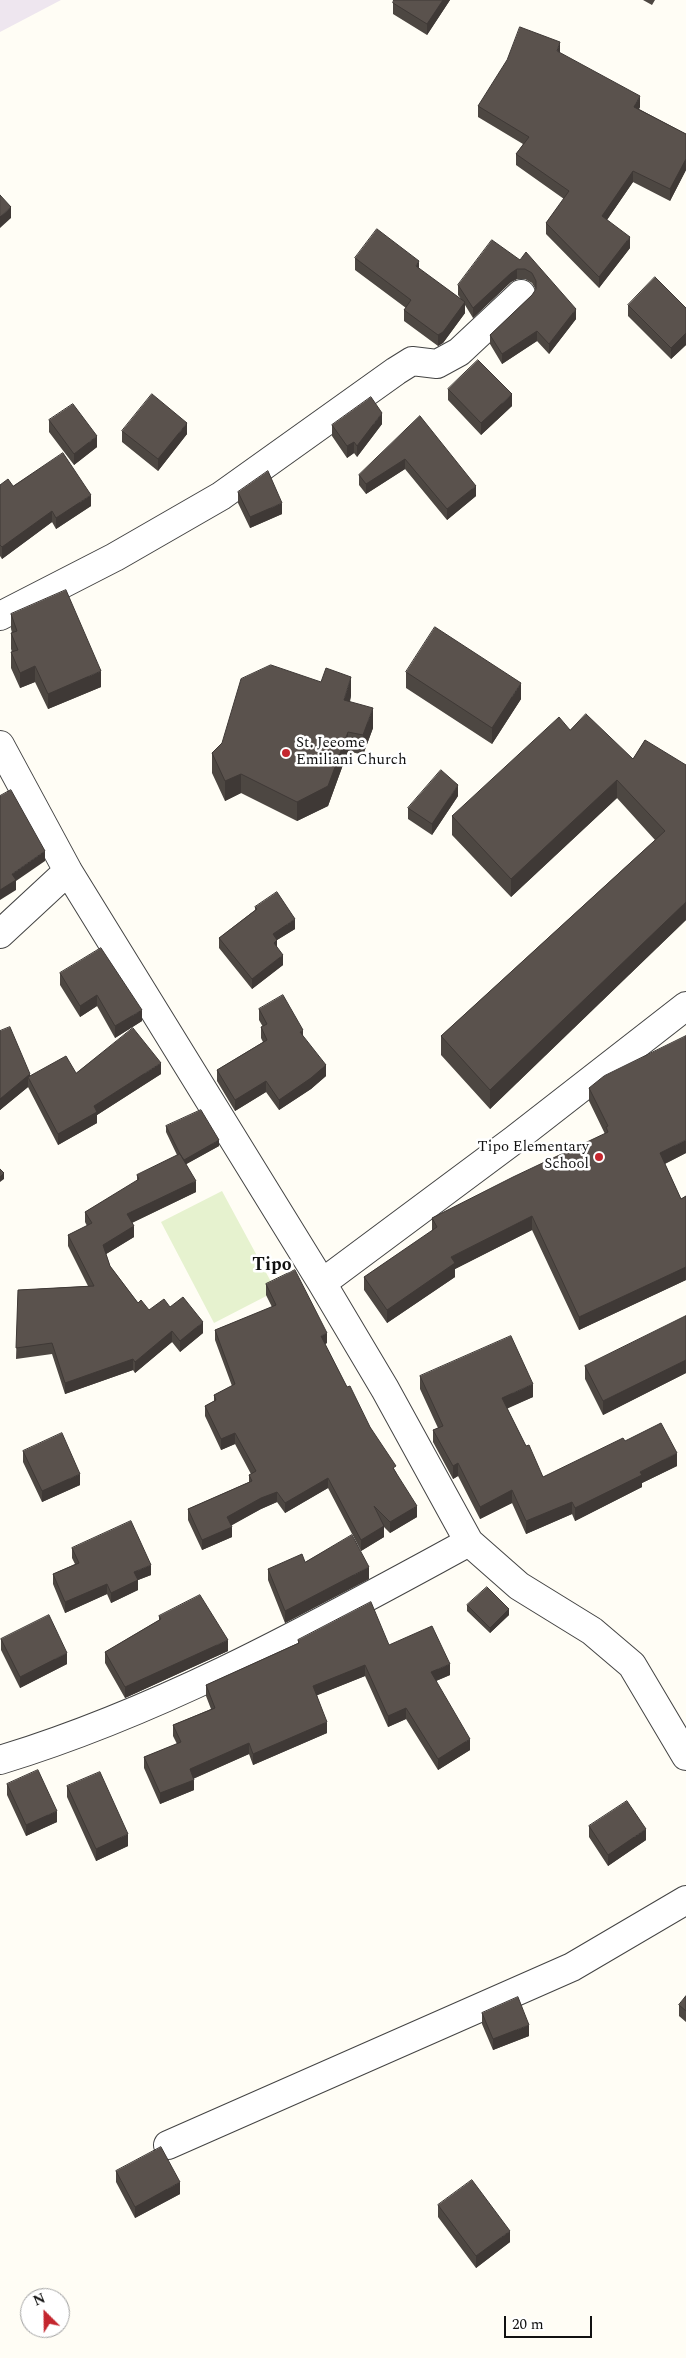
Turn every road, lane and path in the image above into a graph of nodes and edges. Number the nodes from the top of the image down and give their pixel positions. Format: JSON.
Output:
{"nodes":[{"id":1,"x":521,"y":294,"type":"dead end"},
{"id":2,"x":0,"y":616,"type":"edge"},
{"id":3,"x":0,"y":745,"type":"edge"},
{"id":4,"x":68,"y":871,"type":"junction"},
{"id":5,"x":0,"y":934,"type":"edge"},
{"id":6,"x":686,"y":1006,"type":"edge"},
{"id":7,"x":322,"y":1283,"type":"junction"},
{"id":8,"x":469,"y":1542,"type":"junction"},
{"id":9,"x":686,"y":1756,"type":"edge"},
{"id":10,"x":0,"y":1760,"type":"edge"},
{"id":11,"x":686,"y":1900,"type":"edge"},
{"id":12,"x":168,"y":2145,"type":"dead end"}],
"edges":[{"from":1,"to":2,"type":"street"},
{"from":3,"to":4,"type":"street"},
{"from":4,"to":5,"type":"street"},
{"from":4,"to":7,"type":"street"},
{"from":6,"to":7,"type":"street"},
{"from":7,"to":8,"type":"street"},
{"from":8,"to":9,"type":"street"},
{"from":8,"to":10,"type":"street"},
{"from":11,"to":12,"type":"street"}]}
